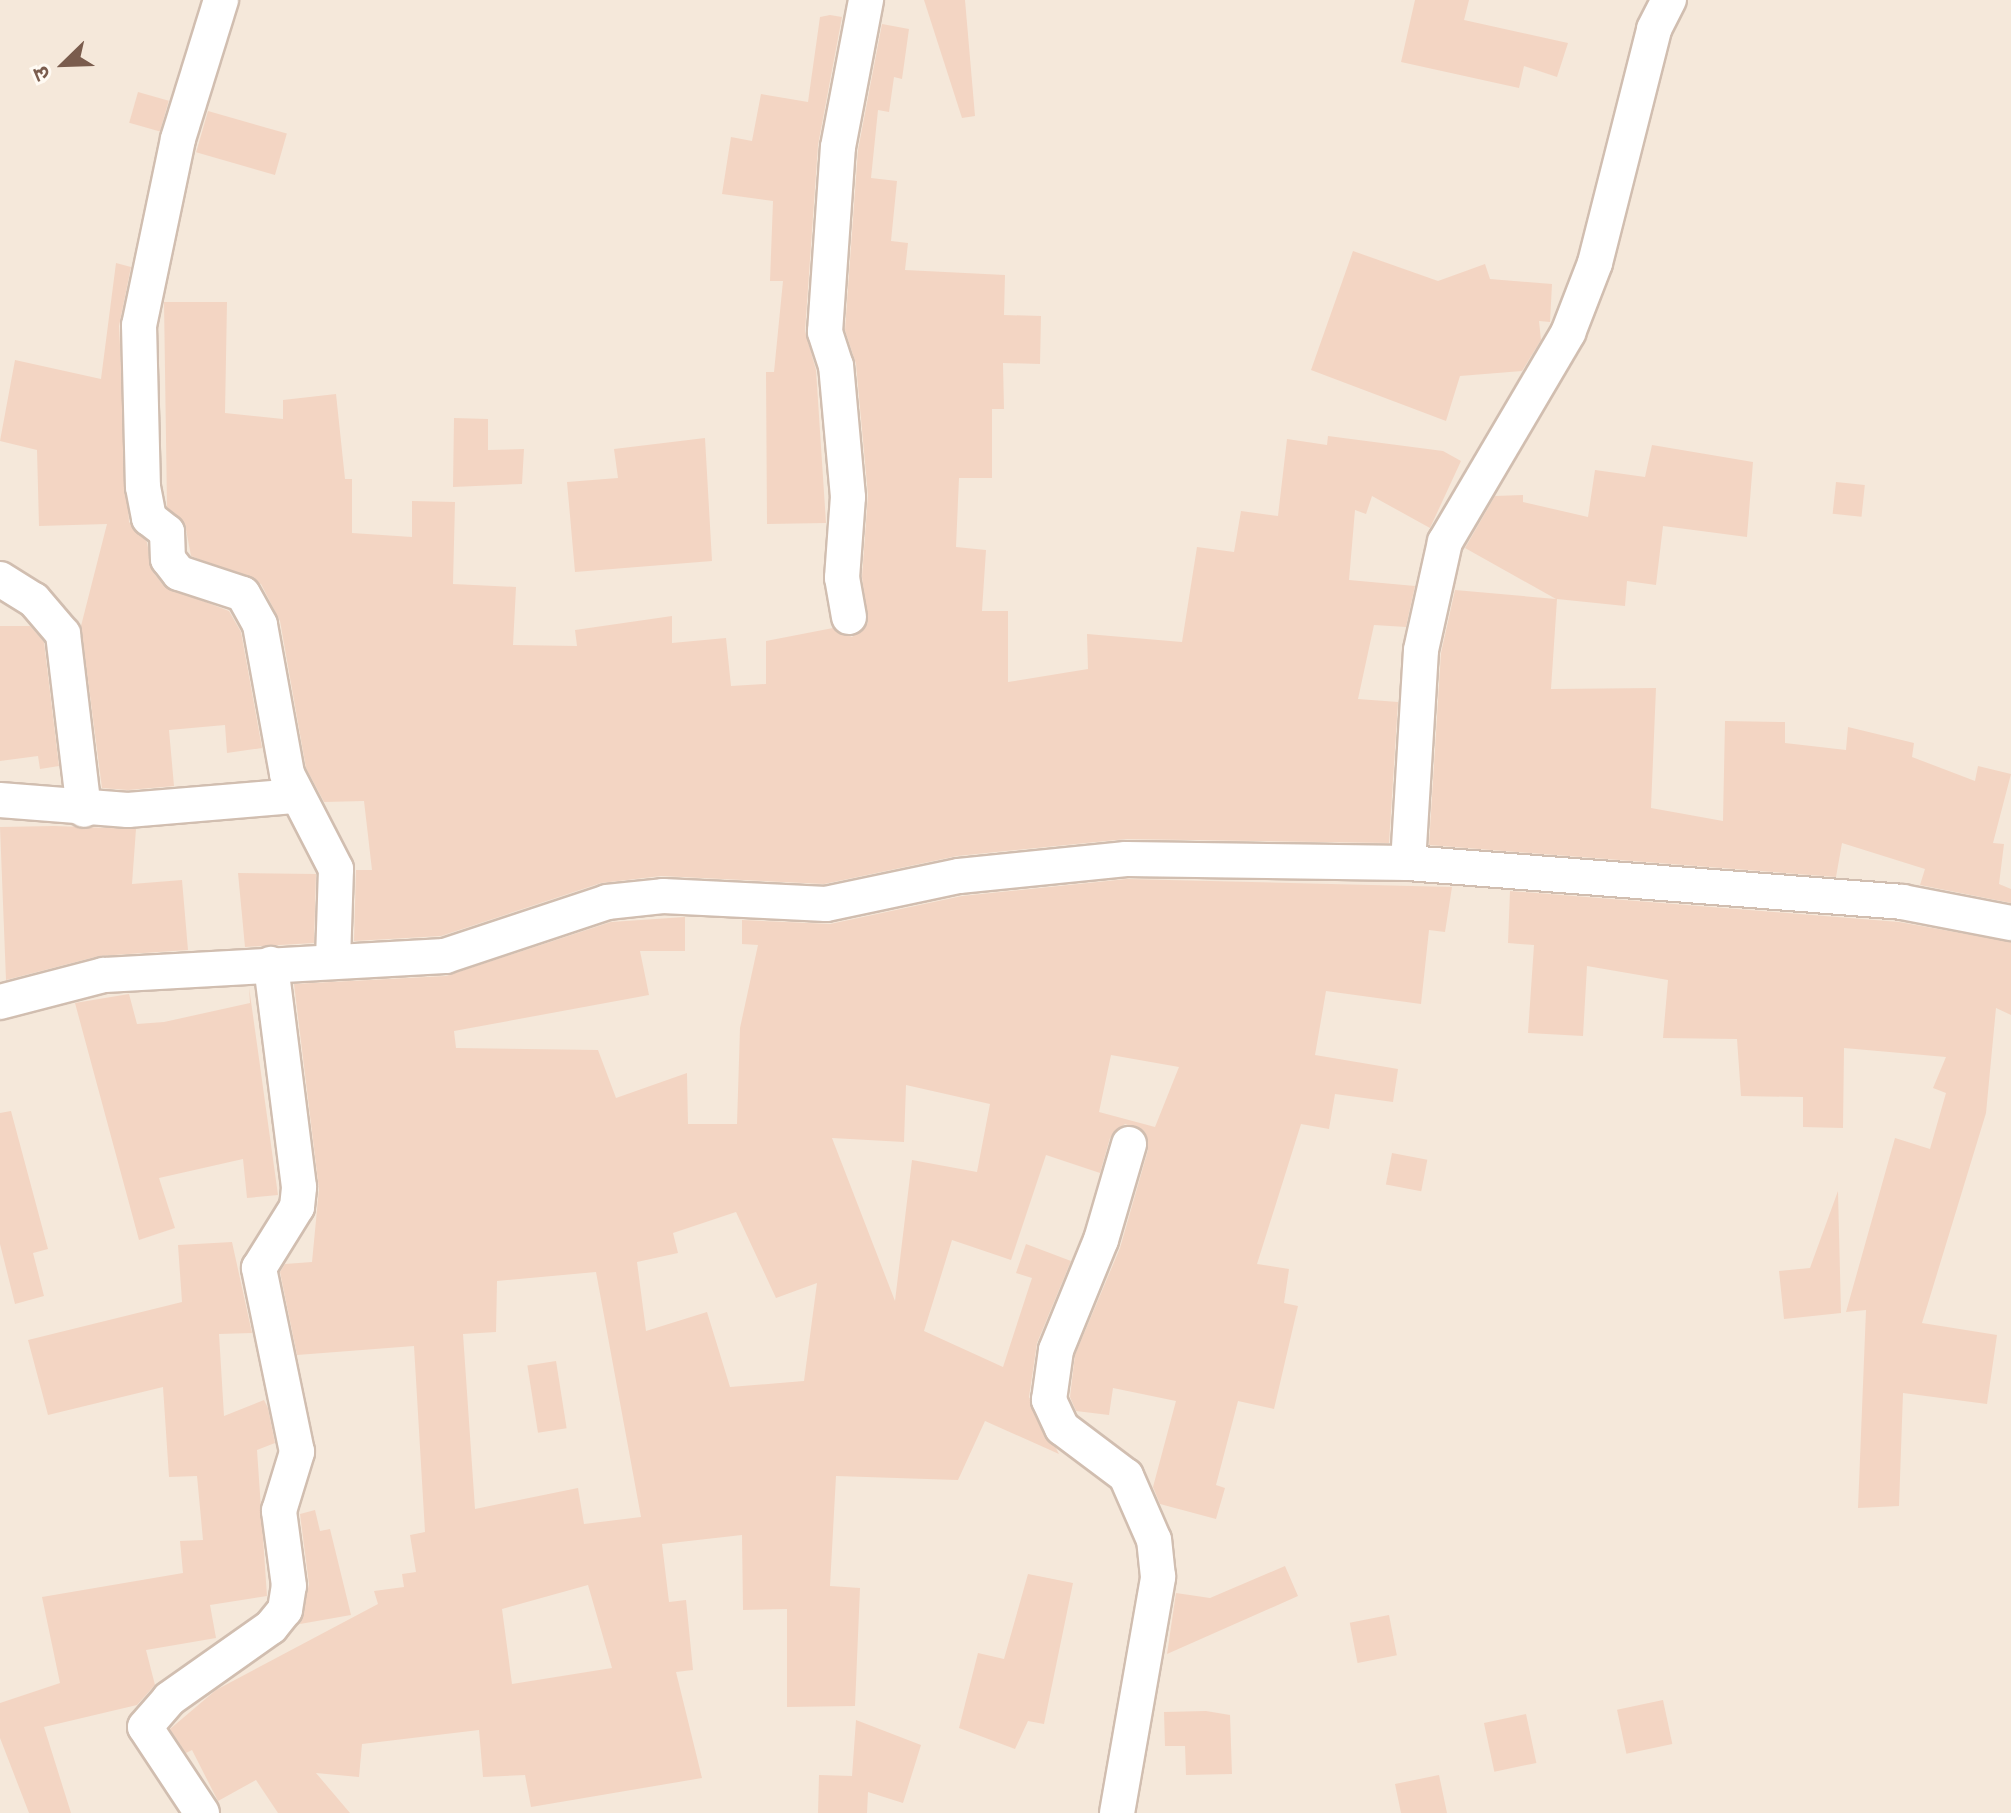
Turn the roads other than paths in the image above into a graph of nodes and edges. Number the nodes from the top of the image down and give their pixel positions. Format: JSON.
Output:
{"nodes":[{"id":1,"x":221,"y":0,"type":"edge"},
{"id":2,"x":866,"y":0,"type":"edge"},
{"id":3,"x":1669,"y":0,"type":"edge"},
{"id":4,"x":0,"y":579,"type":"edge"},
{"id":5,"x":849,"y":617,"type":"dead end"},
{"id":6,"x":296,"y":796,"type":"junction"},
{"id":7,"x":0,"y":800,"type":"edge"},
{"id":8,"x":84,"y":810,"type":"junction"},
{"id":9,"x":1408,"y":863,"type":"junction"},
{"id":10,"x":2011,"y":923,"type":"edge"},
{"id":11,"x":333,"y":960,"type":"junction"},
{"id":12,"x":271,"y":964,"type":"junction"},
{"id":13,"x":0,"y":1002,"type":"edge"},
{"id":14,"x":1129,"y":1144,"type":"dead end"},
{"id":15,"x":202,"y":1813,"type":"edge"},
{"id":16,"x":1117,"y":1813,"type":"edge"}],
"edges":[{"from":1,"to":6,"type":"street"},
{"from":2,"to":5,"type":"street"},
{"from":3,"to":9,"type":"street"},
{"from":4,"to":8,"type":"street"},
{"from":6,"to":8,"type":"street"},
{"from":6,"to":11,"type":"street"},
{"from":7,"to":8,"type":"street"},
{"from":9,"to":10,"type":"street"},
{"from":9,"to":11,"type":"street"},
{"from":11,"to":12,"type":"street"},
{"from":12,"to":13,"type":"street"},
{"from":12,"to":15,"type":"street"},
{"from":14,"to":16,"type":"street"}]}
